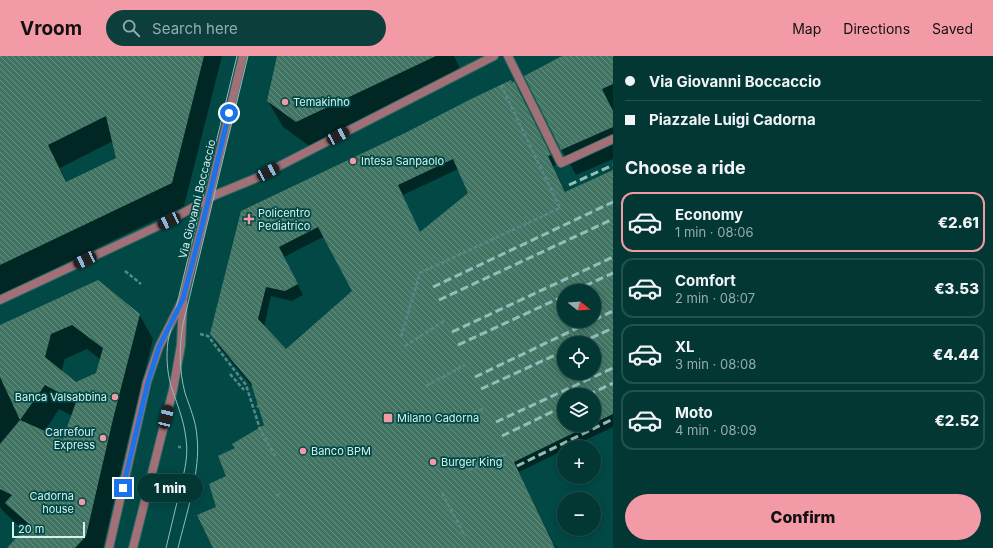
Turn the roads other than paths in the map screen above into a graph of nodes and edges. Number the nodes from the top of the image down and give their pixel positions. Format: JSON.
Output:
{"nodes":[{"id":1,"x":243,"y":56,"type":"edge"},
{"id":2,"x":508,"y":56,"type":"edge"},
{"id":3,"x":489,"y":57,"type":"edge"},
{"id":4,"x":613,"y":139,"type":"edge"},
{"id":5,"x":209,"y":198,"type":"junction"},
{"id":6,"x":183,"y":299,"type":"junction"},
{"id":7,"x":0,"y":300,"type":"edge"},
{"id":8,"x":109,"y":548,"type":"edge"},
{"id":9,"x":133,"y":548,"type":"edge"}],
"edges":[{"from":1,"to":5,"type":"street","name":"Via Giovanni Boccaccio"},
{"from":2,"to":4,"type":"street"},
{"from":3,"to":5,"type":"street"},
{"from":5,"to":6,"type":"street","name":"Via Giovanni Boccaccio"},
{"from":5,"to":7,"type":"street"},
{"from":6,"to":8,"type":"street"},
{"from":6,"to":9,"type":"street"}]}
